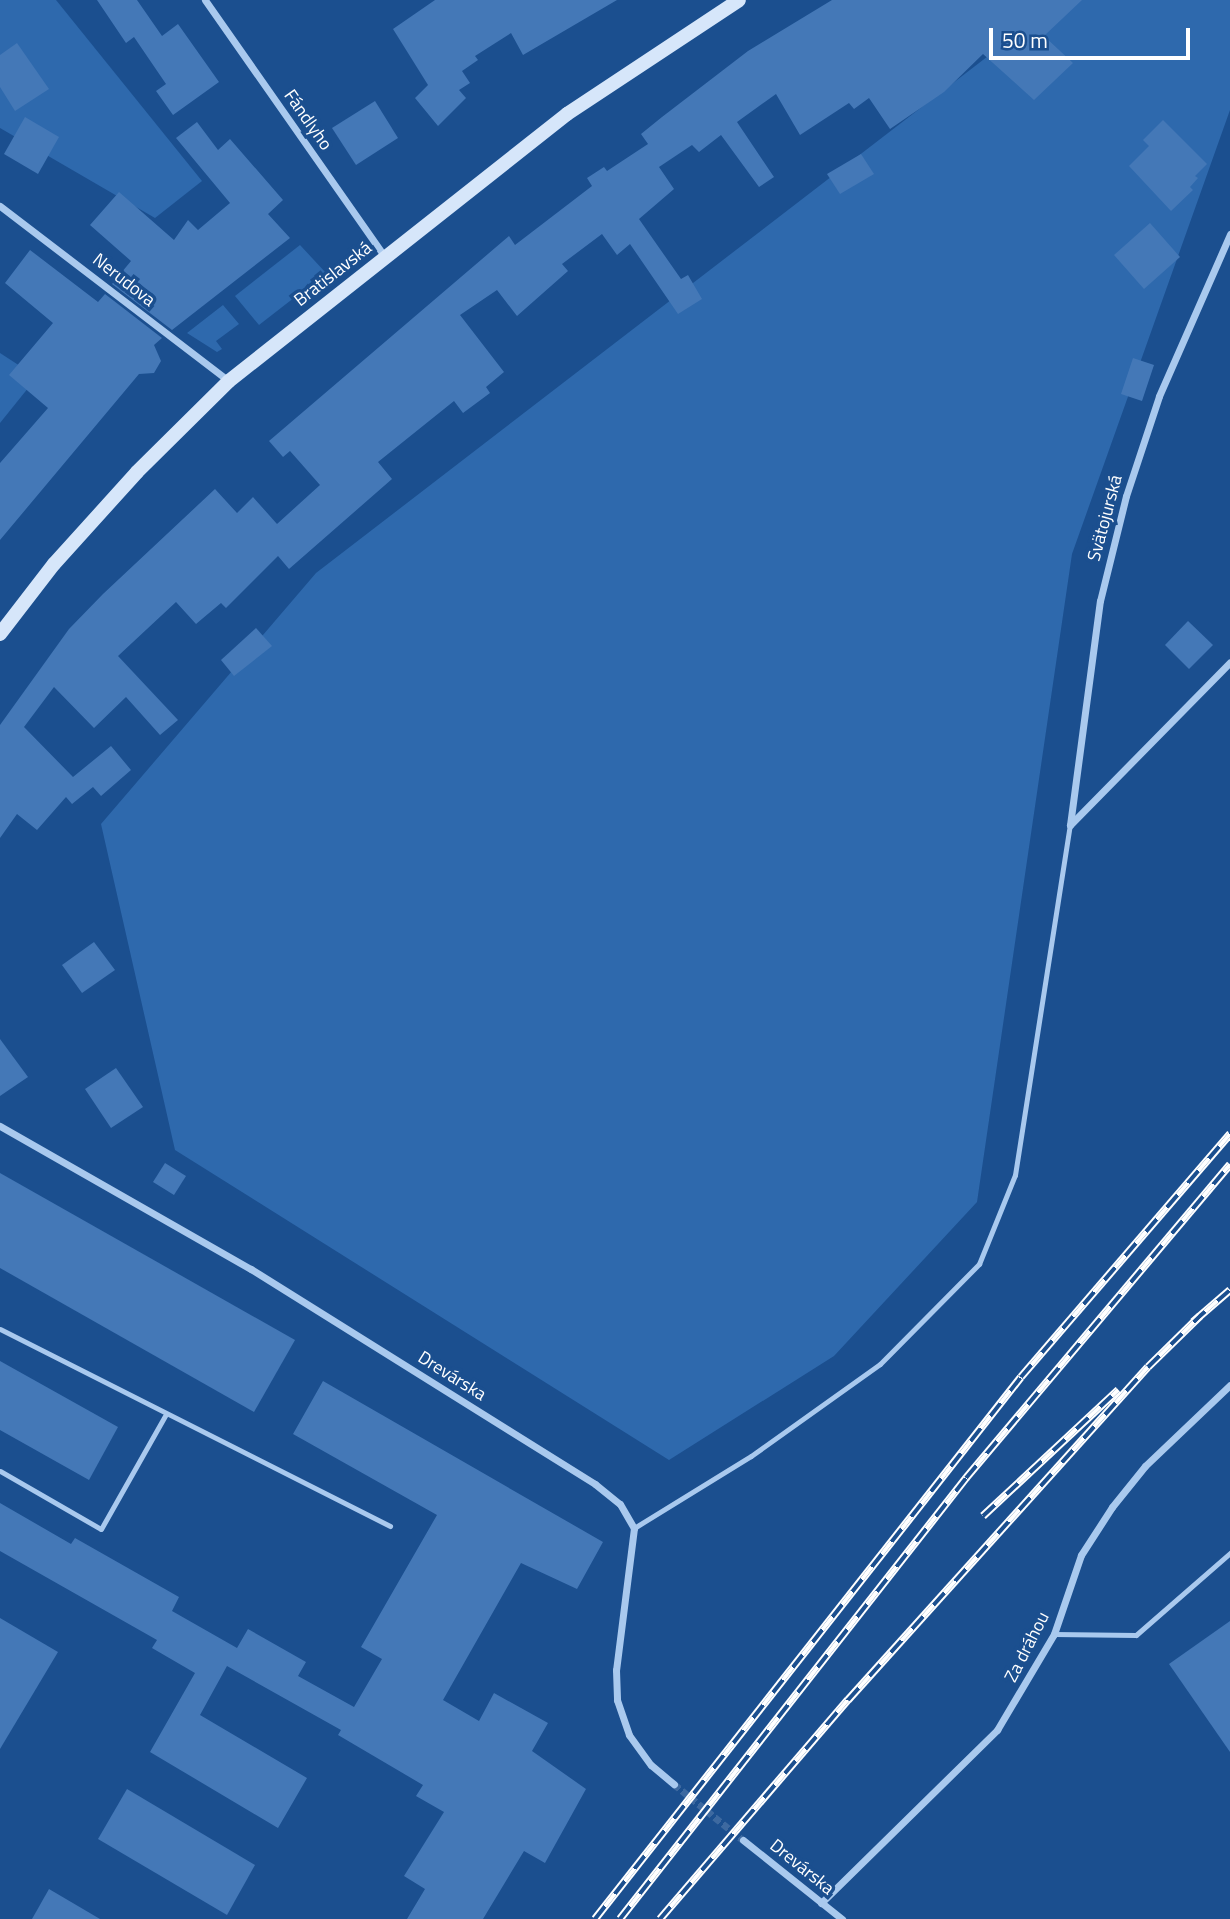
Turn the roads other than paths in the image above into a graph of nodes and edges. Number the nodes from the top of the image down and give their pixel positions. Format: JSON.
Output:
{"nodes":[{"id":1,"x":205,"y":0,"type":"edge"},
{"id":2,"x":739,"y":0,"type":"edge"},
{"id":3,"x":0,"y":206,"type":"edge"},
{"id":4,"x":1230,"y":234,"type":"edge"},
{"id":5,"x":385,"y":257,"type":"junction"},
{"id":6,"x":229,"y":381,"type":"junction"},
{"id":7,"x":0,"y":634,"type":"edge"},
{"id":8,"x":1230,"y":662,"type":"edge"},
{"id":9,"x":1070,"y":825,"type":"junction"},
{"id":10,"x":0,"y":1126,"type":"edge"},
{"id":11,"x":0,"y":1329,"type":"edge"},
{"id":12,"x":1230,"y":1385,"type":"edge"},
{"id":13,"x":165,"y":1416,"type":"junction"},
{"id":14,"x":0,"y":1471,"type":"edge"},
{"id":15,"x":390,"y":1526,"type":"dead end"},
{"id":16,"x":634,"y":1528,"type":"junction"},
{"id":17,"x":1230,"y":1553,"type":"edge"},
{"id":18,"x":1054,"y":1634,"type":"junction"},
{"id":19,"x":674,"y":1784,"type":"tunnel mouth"},
{"id":20,"x":743,"y":1840,"type":"tunnel mouth"},
{"id":21,"x":821,"y":1903,"type":"junction"},
{"id":22,"x":842,"y":1919,"type":"edge"}],
"edges":[{"from":1,"to":5,"type":"street","name":"Fándlyho"},
{"from":2,"to":5,"type":"main road","name":"Bratislavská"},
{"from":3,"to":6,"type":"street","name":"Nerudova"},
{"from":4,"to":9,"type":"street","name":"Svätojurská"},
{"from":5,"to":6,"type":"main road","name":"Bratislavská"},
{"from":6,"to":7,"type":"main road","name":"Bratislavská"},
{"from":8,"to":9,"type":"street"},
{"from":9,"to":16,"type":"lane"},
{"from":10,"to":16,"type":"street","name":"Drevárska"},
{"from":11,"to":13,"type":"lane"},
{"from":12,"to":18,"type":"street","name":"Za dráhou"},
{"from":13,"to":14,"type":"lane"},
{"from":13,"to":15,"type":"lane"},
{"from":16,"to":19,"type":"street"},
{"from":17,"to":18,"type":"lane"},
{"from":18,"to":21,"type":"street","name":"Za dráhou"},
{"from":20,"to":21,"type":"street","name":"Drevárska"},
{"from":21,"to":22,"type":"street","name":"Drevárska"}]}
